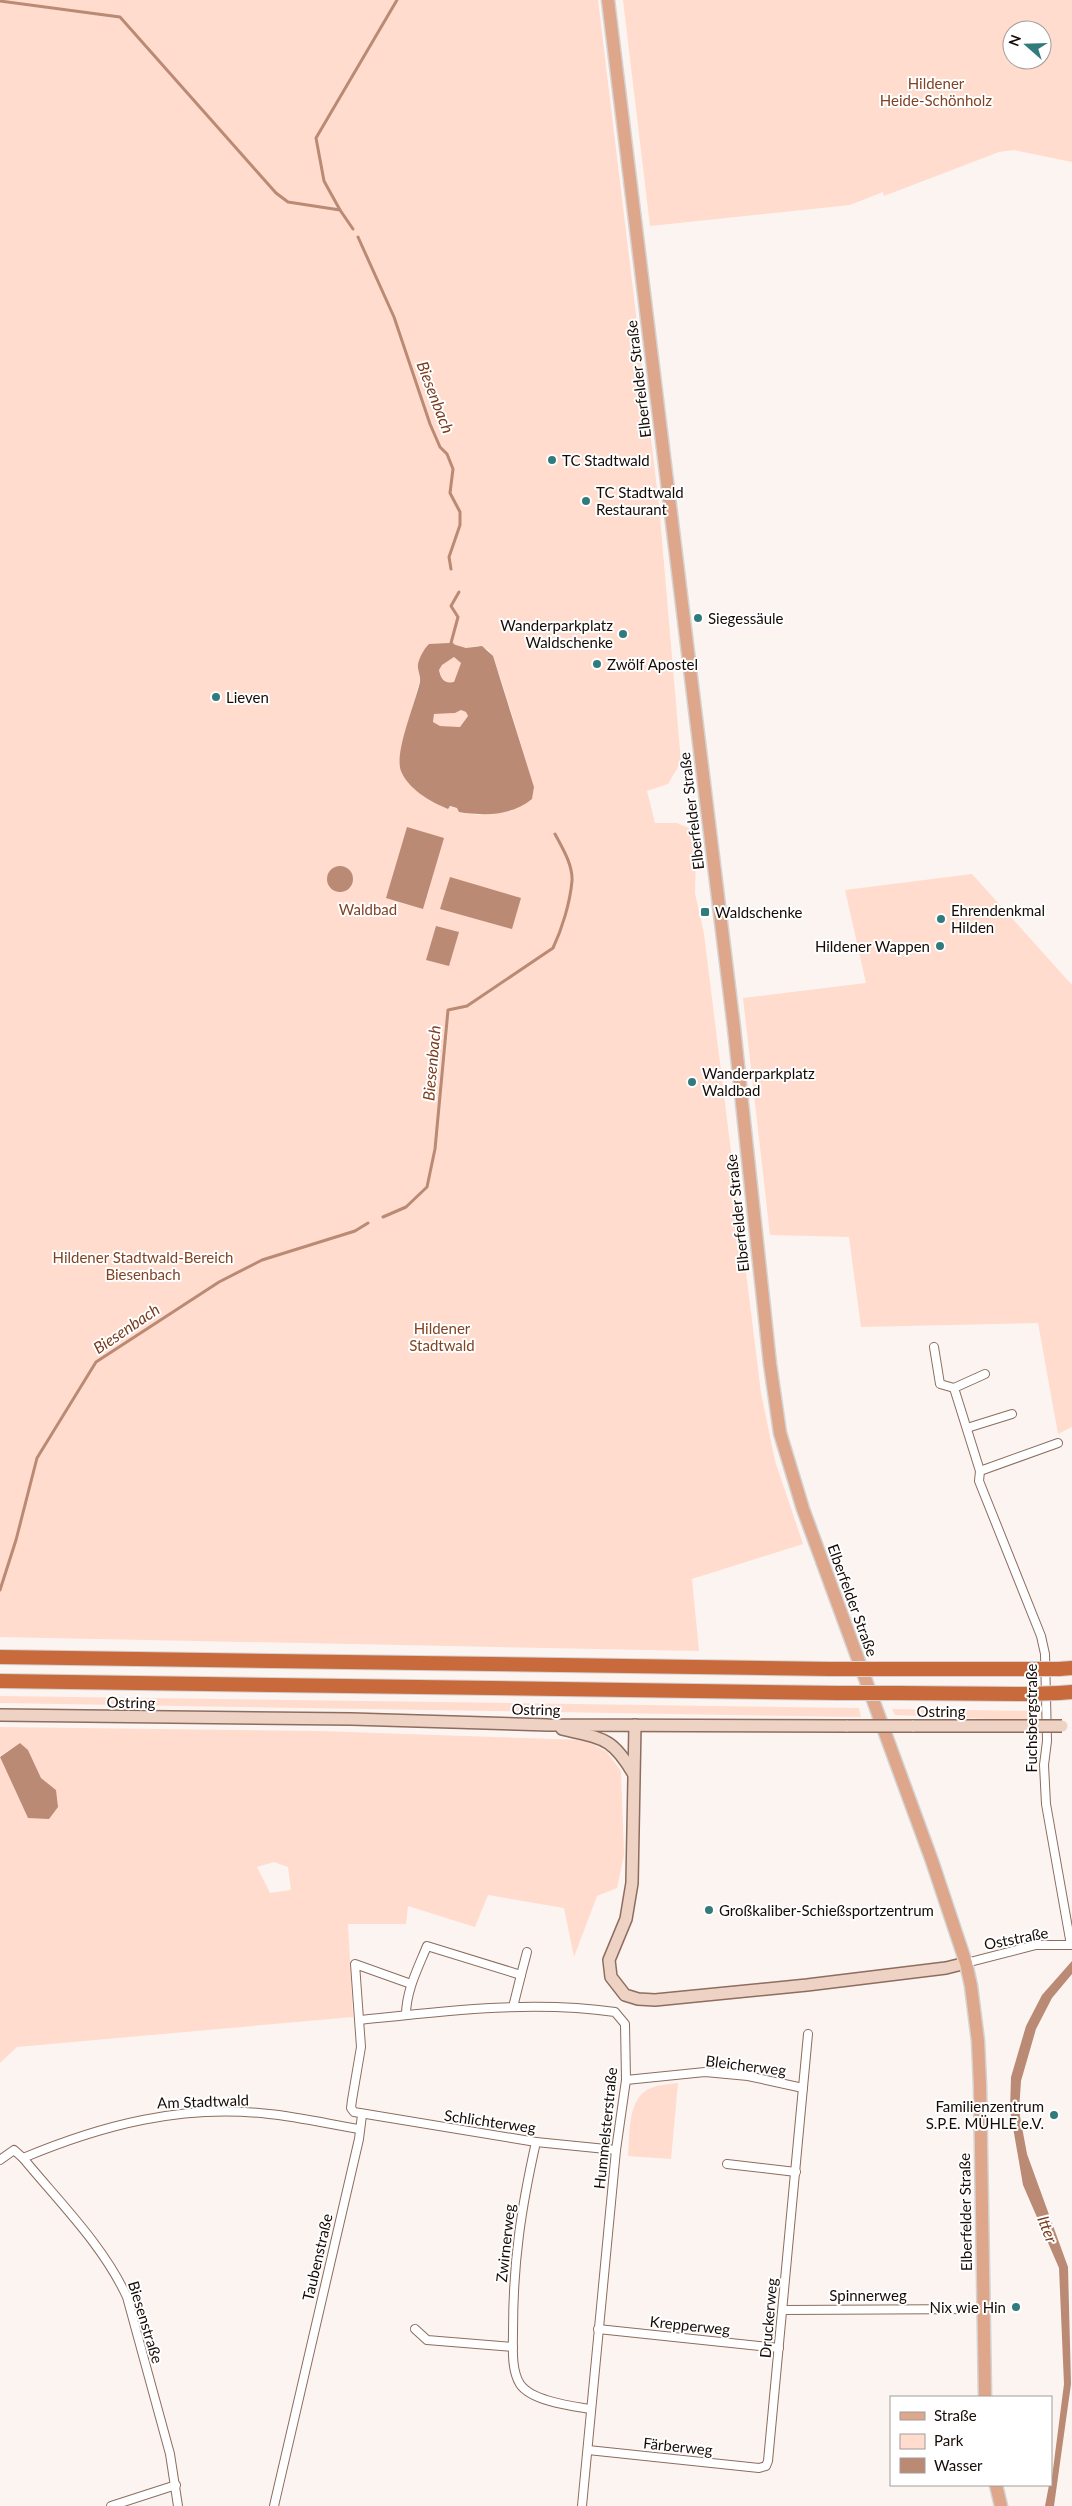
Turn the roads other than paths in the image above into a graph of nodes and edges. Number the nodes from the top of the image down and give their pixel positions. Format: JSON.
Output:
{"nodes":[{"id":1,"x":608,"y":0,"type":"edge"},
{"id":2,"x":934,"y":1347,"type":"dead end"},
{"id":3,"x":985,"y":1374,"type":"dead end"},
{"id":4,"x":954,"y":1388,"type":"junction"},
{"id":5,"x":1012,"y":1414,"type":"dead end"},
{"id":6,"x":967,"y":1428,"type":"junction"},
{"id":7,"x":1058,"y":1444,"type":"dead end"},
{"id":8,"x":980,"y":1471,"type":"junction"},
{"id":9,"x":0,"y":1657,"type":"edge"},
{"id":10,"x":1066,"y":1668,"type":"edge"},
{"id":11,"x":0,"y":1681,"type":"edge"},
{"id":12,"x":1065,"y":1693,"type":"edge"},
{"id":13,"x":0,"y":1715,"type":"edge"},
{"id":14,"x":548,"y":1725,"type":"junction"},
{"id":15,"x":635,"y":1725,"type":"junction"},
{"id":16,"x":1067,"y":1725,"type":"edge"},
{"id":17,"x":634,"y":1774,"type":"junction"},
{"id":18,"x":1071,"y":1945,"type":"edge"},
{"id":19,"x":527,"y":1952,"type":"dead end"},
{"id":20,"x":966,"y":1963,"type":"junction"},
{"id":21,"x":521,"y":1975,"type":"junction"},
{"id":22,"x":412,"y":1984,"type":"junction"},
{"id":23,"x":513,"y":2007,"type":"junction"},
{"id":24,"x":406,"y":2015,"type":"junction"},
{"id":25,"x":360,"y":2020,"type":"junction"},
{"id":26,"x":808,"y":2034,"type":"dead end"},
{"id":27,"x":626,"y":2080,"type":"junction"},
{"id":28,"x":803,"y":2088,"type":"junction"},
{"id":29,"x":362,"y":2115,"type":"junction"},
{"id":30,"x":359,"y":2129,"type":"junction"},
{"id":31,"x":536,"y":2142,"type":"junction"},
{"id":32,"x":616,"y":2150,"type":"junction"},
{"id":33,"x":23,"y":2158,"type":"junction"},
{"id":34,"x":0,"y":2160,"type":"edge"},
{"id":35,"x":727,"y":2164,"type":"dead end"},
{"id":36,"x":796,"y":2172,"type":"junction"},
{"id":37,"x":983,"y":2309,"type":"junction"},
{"id":38,"x":783,"y":2310,"type":"junction"},
{"id":39,"x":415,"y":2329,"type":"dead end"},
{"id":40,"x":598,"y":2330,"type":"junction"},
{"id":41,"x":513,"y":2348,"type":"junction"},
{"id":42,"x":780,"y":2348,"type":"junction"},
{"id":43,"x":985,"y":2396,"type":"edge"},
{"id":44,"x":590,"y":2409,"type":"junction"},
{"id":45,"x":588,"y":2450,"type":"junction"},
{"id":46,"x":766,"y":2466,"type":"joint"},
{"id":47,"x":176,"y":2485,"type":"junction"},
{"id":48,"x":996,"y":2486,"type":"edge"},
{"id":49,"x":112,"y":2506,"type":"edge"},
{"id":50,"x":178,"y":2506,"type":"edge"},
{"id":51,"x":274,"y":2506,"type":"edge"},
{"id":52,"x":582,"y":2506,"type":"edge"},
{"id":53,"x":1001,"y":2506,"type":"edge"}],
"edges":[{"from":1,"to":20,"type":"main road","name":"Elberfelder Straße"},
{"from":2,"to":4,"type":"street","name":"Fuchsbergstraße"},
{"from":3,"to":4,"type":"street"},
{"from":4,"to":6,"type":"street","name":"Fuchsbergstraße"},
{"from":5,"to":6,"type":"street"},
{"from":6,"to":8,"type":"street","name":"Fuchsbergstraße"},
{"from":7,"to":8,"type":"street"},
{"from":8,"to":18,"type":"street","name":"Fuchsbergstraße"},
{"from":9,"to":10,"type":"highway","bridge":true},
{"from":11,"to":12,"type":"highway","bridge":true},
{"from":13,"to":14,"type":"main road","name":"Ostring"},
{"from":14,"to":15,"type":"main road","name":"Ostring"},
{"from":14,"to":17,"type":"main road"},
{"from":15,"to":16,"type":"main road","name":"Ostring","bridge":true},
{"from":15,"to":17,"type":"main road"},
{"from":17,"to":20,"type":"main road"},
{"from":18,"to":20,"type":"street","name":"Oststraße"},
{"from":19,"to":21,"type":"street"},
{"from":20,"to":37,"type":"main road","name":"Elberfelder Straße"},
{"from":21,"to":22,"type":"street"},
{"from":21,"to":23,"type":"street"},
{"from":22,"to":24,"type":"street"},
{"from":22,"to":25,"type":"street"},
{"from":23,"to":24,"type":"street","name":"Hummelsterstraße"},
{"from":23,"to":27,"type":"street","name":"Hummelsterstraße"},
{"from":24,"to":25,"type":"street","name":"Hummelsterstraße"},
{"from":25,"to":29,"type":"street"},
{"from":26,"to":28,"type":"street","name":"Druckerweg"},
{"from":27,"to":28,"type":"street","name":"Bleicherweg"},
{"from":27,"to":32,"type":"street","name":"Hummelsterstraße"},
{"from":28,"to":36,"type":"street","name":"Druckerweg"},
{"from":29,"to":30,"type":"street","name":"Taubenstraße"},
{"from":29,"to":31,"type":"street","name":"Schlichterweg"},
{"from":30,"to":33,"type":"street","name":"Am Stadtwald"},
{"from":30,"to":51,"type":"street","name":"Taubenstraße"},
{"from":31,"to":32,"type":"street","name":"Schlichterweg"},
{"from":31,"to":41,"type":"street","name":"Zwirnerweg"},
{"from":32,"to":40,"type":"street","name":"Hummelsterstraße"},
{"from":33,"to":34,"type":"street","name":"Biesenstraße"},
{"from":33,"to":47,"type":"street","name":"Biesenstraße"},
{"from":35,"to":36,"type":"street"},
{"from":36,"to":38,"type":"street","name":"Druckerweg"},
{"from":37,"to":38,"type":"street","name":"Spinnerweg"},
{"from":37,"to":43,"type":"main road","name":"Elberfelder Straße"},
{"from":38,"to":42,"type":"street","name":"Druckerweg"},
{"from":39,"to":41,"type":"street"},
{"from":40,"to":42,"type":"street","name":"Krepperweg"},
{"from":40,"to":44,"type":"street","name":"Hummelsterstraße"},
{"from":41,"to":44,"type":"street","name":"Zwirnerweg"},
{"from":42,"to":46,"type":"street","name":"Druckerweg"},
{"from":44,"to":45,"type":"street","name":"Hummelsterstraße"},
{"from":45,"to":46,"type":"street","name":"Färberweg"},
{"from":45,"to":52,"type":"street","name":"Hummelsterstraße"},
{"from":47,"to":49,"type":"street"},
{"from":47,"to":50,"type":"street","name":"Biesenstraße"},
{"from":48,"to":53,"type":"main road"}]}
